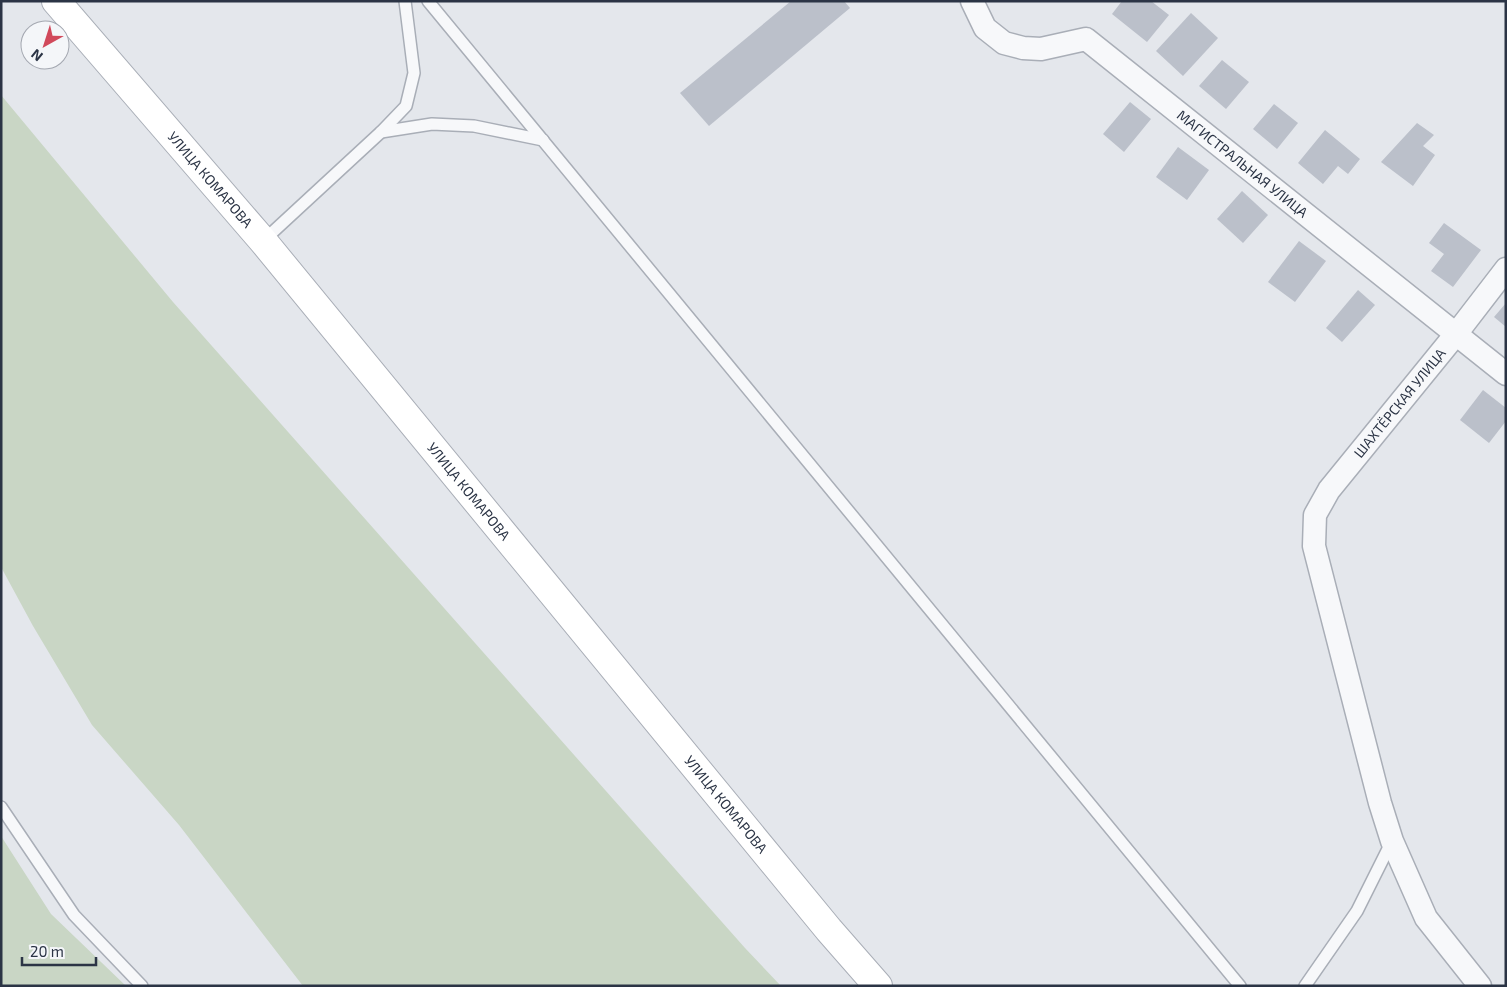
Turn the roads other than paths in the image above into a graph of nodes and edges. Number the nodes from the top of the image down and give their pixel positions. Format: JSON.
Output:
{"nodes":[{"id":1,"x":56,"y":1,"type":"edge"},
{"id":2,"x":405,"y":1,"type":"edge"},
{"id":3,"x":428,"y":1,"type":"edge"},
{"id":4,"x":972,"y":1,"type":"edge"},
{"id":5,"x":381,"y":132,"type":"junction"},
{"id":6,"x":543,"y":140,"type":"junction"},
{"id":7,"x":263,"y":242,"type":"junction"},
{"id":8,"x":1506,"y":269,"type":"edge"},
{"id":9,"x":1456,"y":334,"type":"junction"},
{"id":10,"x":1506,"y":374,"type":"edge"},
{"id":11,"x":1,"y":807,"type":"edge"},
{"id":12,"x":1392,"y":841,"type":"junction"},
{"id":13,"x":142,"y":986,"type":"edge"},
{"id":14,"x":878,"y":986,"type":"edge"},
{"id":15,"x":1240,"y":986,"type":"edge"},
{"id":16,"x":1305,"y":986,"type":"edge"},
{"id":17,"x":1480,"y":986,"type":"edge"}],
"edges":[{"from":1,"to":7,"type":"street","name":"УЛИЦА КОМАРОВА"},
{"from":2,"to":5,"type":"lane"},
{"from":3,"to":6,"type":"lane"},
{"from":4,"to":9,"type":"street","name":"МАГИСТРАЛЬНАЯ УЛИЦА"},
{"from":5,"to":6,"type":"lane"},
{"from":5,"to":7,"type":"lane"},
{"from":6,"to":15,"type":"lane"},
{"from":7,"to":14,"type":"street","name":"УЛИЦА КОМАРОВА"},
{"from":8,"to":9,"type":"street","name":"ШАХТЁРСКАЯ УЛИЦА"},
{"from":9,"to":10,"type":"street","name":"МАГИСТРАЛЬНАЯ УЛИЦА"},
{"from":9,"to":12,"type":"street","name":"ШАХТЁРСКАЯ УЛИЦА"},
{"from":11,"to":13,"type":"lane"},
{"from":12,"to":16,"type":"lane"},
{"from":12,"to":17,"type":"street","name":"ШАХТЁРСКАЯ УЛИЦА"}]}
